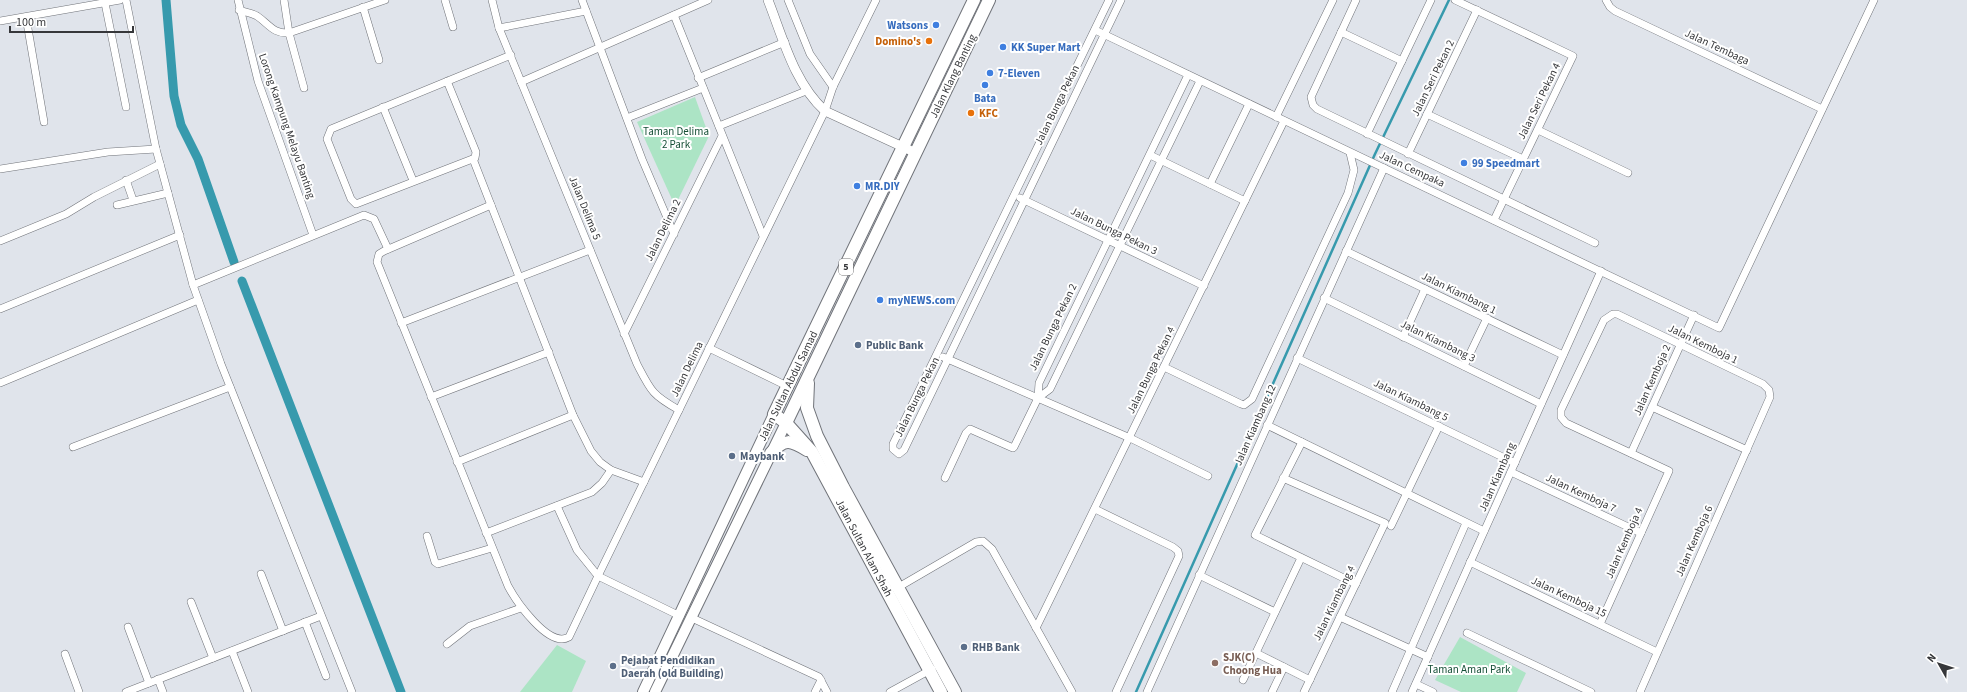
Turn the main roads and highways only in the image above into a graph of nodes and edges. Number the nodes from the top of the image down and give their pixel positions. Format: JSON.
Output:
{"nodes":[{"id":1,"x":974,"y":0,"type":"edge"},
{"id":2,"x":989,"y":0,"type":"edge"},
{"id":3,"x":904,"y":147,"type":"joint"},
{"id":4,"x":916,"y":153,"type":"joint"},
{"id":5,"x":808,"y":376,"type":"junction"},
{"id":6,"x":780,"y":401,"type":"junction"},
{"id":7,"x":792,"y":410,"type":"junction"},
{"id":8,"x":774,"y":414,"type":"junction"},
{"id":9,"x":786,"y":423,"type":"junction"},
{"id":10,"x":817,"y":436,"type":"junction"},
{"id":11,"x":812,"y":452,"type":"junction"},
{"id":12,"x":772,"y":453,"type":"junction"},
{"id":13,"x":935,"y":668,"type":"junction"},
{"id":14,"x":643,"y":692,"type":"edge"},
{"id":15,"x":655,"y":692,"type":"edge"},
{"id":16,"x":942,"y":692,"type":"edge"},
{"id":17,"x":954,"y":692,"type":"edge"}],
"edges":[{"from":1,"to":3,"type":"highway","name":"Jalan Klang Banting","number":"5"},
{"from":2,"to":4,"type":"highway","name":"Jalan Klang Banting","number":"5"},
{"from":3,"to":6,"type":"highway","name":"Jalan Sultan Abdul Samad","number":"5"},
{"from":4,"to":5,"type":"highway","name":"Jalan Sultan Abdul Samad","number":"5"},
{"from":5,"to":7,"type":"highway","name":"Jalan Sultan Abdul Samad","number":"5"},
{"from":5,"to":10,"type":"highway"},
{"from":6,"to":7,"type":"highway"},
{"from":6,"to":8,"type":"highway","name":"Jalan Sultan Abdul Samad","number":"5"},
{"from":7,"to":9,"type":"highway","name":"Jalan Sultan Abdul Samad","number":"5"},
{"from":7,"to":10,"type":"highway"},
{"from":8,"to":9,"type":"highway","name":"Jalan Sultan Alam Shah"},
{"from":8,"to":14,"type":"main road","name":"Jalan Sultan Abdul Samad"},
{"from":9,"to":11,"type":"highway","name":"Jalan Sultan Alam Shah"},
{"from":9,"to":12,"type":"main road","name":"Jalan Sultan Abdul Samad"},
{"from":10,"to":13,"type":"highway","name":"Jalan Sultan Alam Shah"},
{"from":11,"to":12,"type":"highway"},
{"from":11,"to":13,"type":"highway","name":"Jalan Sultan Alam Shah"},
{"from":12,"to":15,"type":"main road","name":"Jalan Sultan Abdul Samad"},
{"from":13,"to":16,"type":"highway","name":"Jalan Sultan Alam Shah"},
{"from":13,"to":17,"type":"highway","name":"Jalan Sultan Alam Shah"}]}
